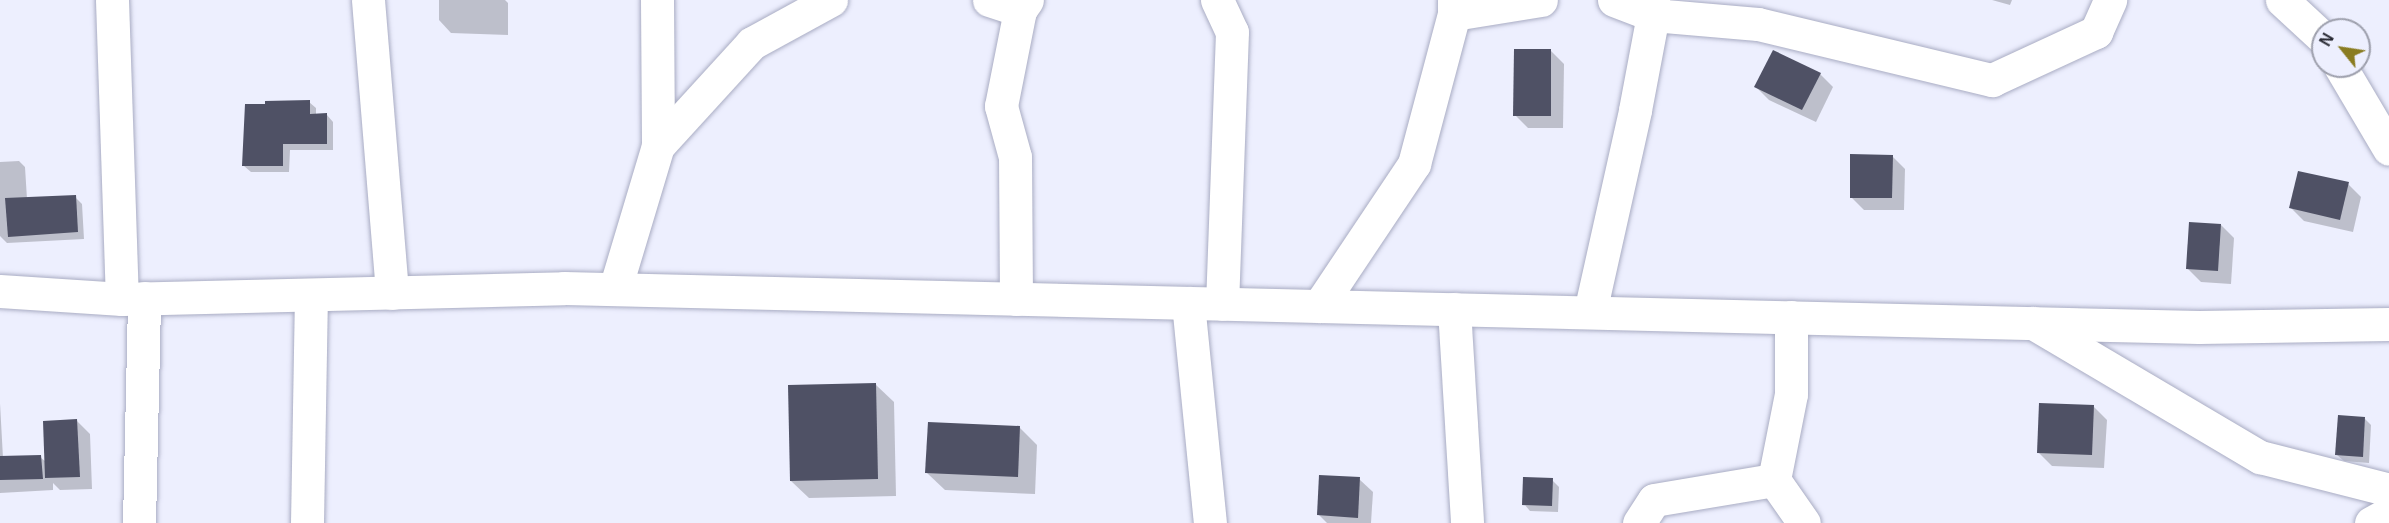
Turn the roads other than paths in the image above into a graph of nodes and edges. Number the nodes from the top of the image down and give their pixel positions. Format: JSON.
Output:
{"nodes":[{"id":1,"x":112,"y":0,"type":"edge"},
{"id":2,"x":368,"y":0,"type":"edge"},
{"id":3,"x":657,"y":0,"type":"edge"},
{"id":4,"x":831,"y":0,"type":"edge"},
{"id":5,"x":989,"y":0,"type":"edge"},
{"id":6,"x":1217,"y":0,"type":"edge"},
{"id":7,"x":1541,"y":0,"type":"edge"},
{"id":8,"x":1614,"y":0,"type":"edge"},
{"id":9,"x":2110,"y":0,"type":"edge"},
{"id":10,"x":2282,"y":0,"type":"edge"},
{"id":11,"x":1023,"y":5,"type":"edge"},
{"id":12,"x":1454,"y":7,"type":"edge"},
{"id":13,"x":1653,"y":8,"type":"edge"},
{"id":14,"x":2311,"y":27,"type":"edge"},
{"id":15,"x":2347,"y":78,"type":"edge"},
{"id":16,"x":658,"y":146,"type":"junction"},
{"id":17,"x":2389,"y":149,"type":"edge"},
{"id":18,"x":615,"y":289,"type":"junction"},
{"id":19,"x":0,"y":291,"type":"edge"},
{"id":20,"x":392,"y":293,"type":"junction"},
{"id":21,"x":311,"y":296,"type":"junction"},
{"id":22,"x":133,"y":298,"type":"junction"},
{"id":23,"x":1016,"y":299,"type":"junction"},
{"id":24,"x":1188,"y":303,"type":"junction"},
{"id":25,"x":1222,"y":304,"type":"junction"},
{"id":26,"x":1319,"y":306,"type":"junction"},
{"id":27,"x":1455,"y":309,"type":"junction"},
{"id":28,"x":1590,"y":312,"type":"junction"},
{"id":29,"x":1791,"y":317,"type":"junction"},
{"id":30,"x":2033,"y":323,"type":"junction"},
{"id":31,"x":2389,"y":324,"type":"edge"},
{"id":32,"x":1774,"y":480,"type":"junction"},
{"id":33,"x":2389,"y":490,"type":"edge"},
{"id":34,"x":2389,"y":513,"type":"edge"},
{"id":35,"x":139,"y":523,"type":"edge"},
{"id":36,"x":307,"y":523,"type":"edge"},
{"id":37,"x":1210,"y":523,"type":"edge"},
{"id":38,"x":1467,"y":523,"type":"edge"},
{"id":39,"x":1639,"y":523,"type":"edge"},
{"id":40,"x":1804,"y":523,"type":"edge"},
{"id":41,"x":2371,"y":523,"type":"edge"}],
"edges":[{"from":1,"to":22,"type":"street"},
{"from":2,"to":20,"type":"street"},
{"from":3,"to":16,"type":"street"},
{"from":4,"to":16,"type":"street"},
{"from":5,"to":11,"type":"street"},
{"from":6,"to":25,"type":"street"},
{"from":7,"to":12,"type":"street"},
{"from":8,"to":13,"type":"street"},
{"from":9,"to":13,"type":"street"},
{"from":10,"to":14,"type":"street"},
{"from":11,"to":23,"type":"street"},
{"from":12,"to":26,"type":"street"},
{"from":13,"to":28,"type":"street"},
{"from":15,"to":17,"type":"street"},
{"from":16,"to":18,"type":"street"},
{"from":18,"to":20,"type":"street"},
{"from":18,"to":23,"type":"street"},
{"from":19,"to":22,"type":"street"},
{"from":20,"to":21,"type":"street"},
{"from":21,"to":22,"type":"street"},
{"from":21,"to":36,"type":"street"},
{"from":22,"to":35,"type":"street"},
{"from":23,"to":24,"type":"street"},
{"from":24,"to":25,"type":"street"},
{"from":24,"to":37,"type":"street"},
{"from":25,"to":26,"type":"street"},
{"from":26,"to":27,"type":"street"},
{"from":27,"to":28,"type":"street"},
{"from":27,"to":38,"type":"street"},
{"from":28,"to":29,"type":"street"},
{"from":29,"to":30,"type":"street"},
{"from":29,"to":32,"type":"street"},
{"from":30,"to":31,"type":"street"},
{"from":30,"to":33,"type":"street"},
{"from":32,"to":39,"type":"street"},
{"from":32,"to":40,"type":"street"},
{"from":34,"to":41,"type":"street"}]}
